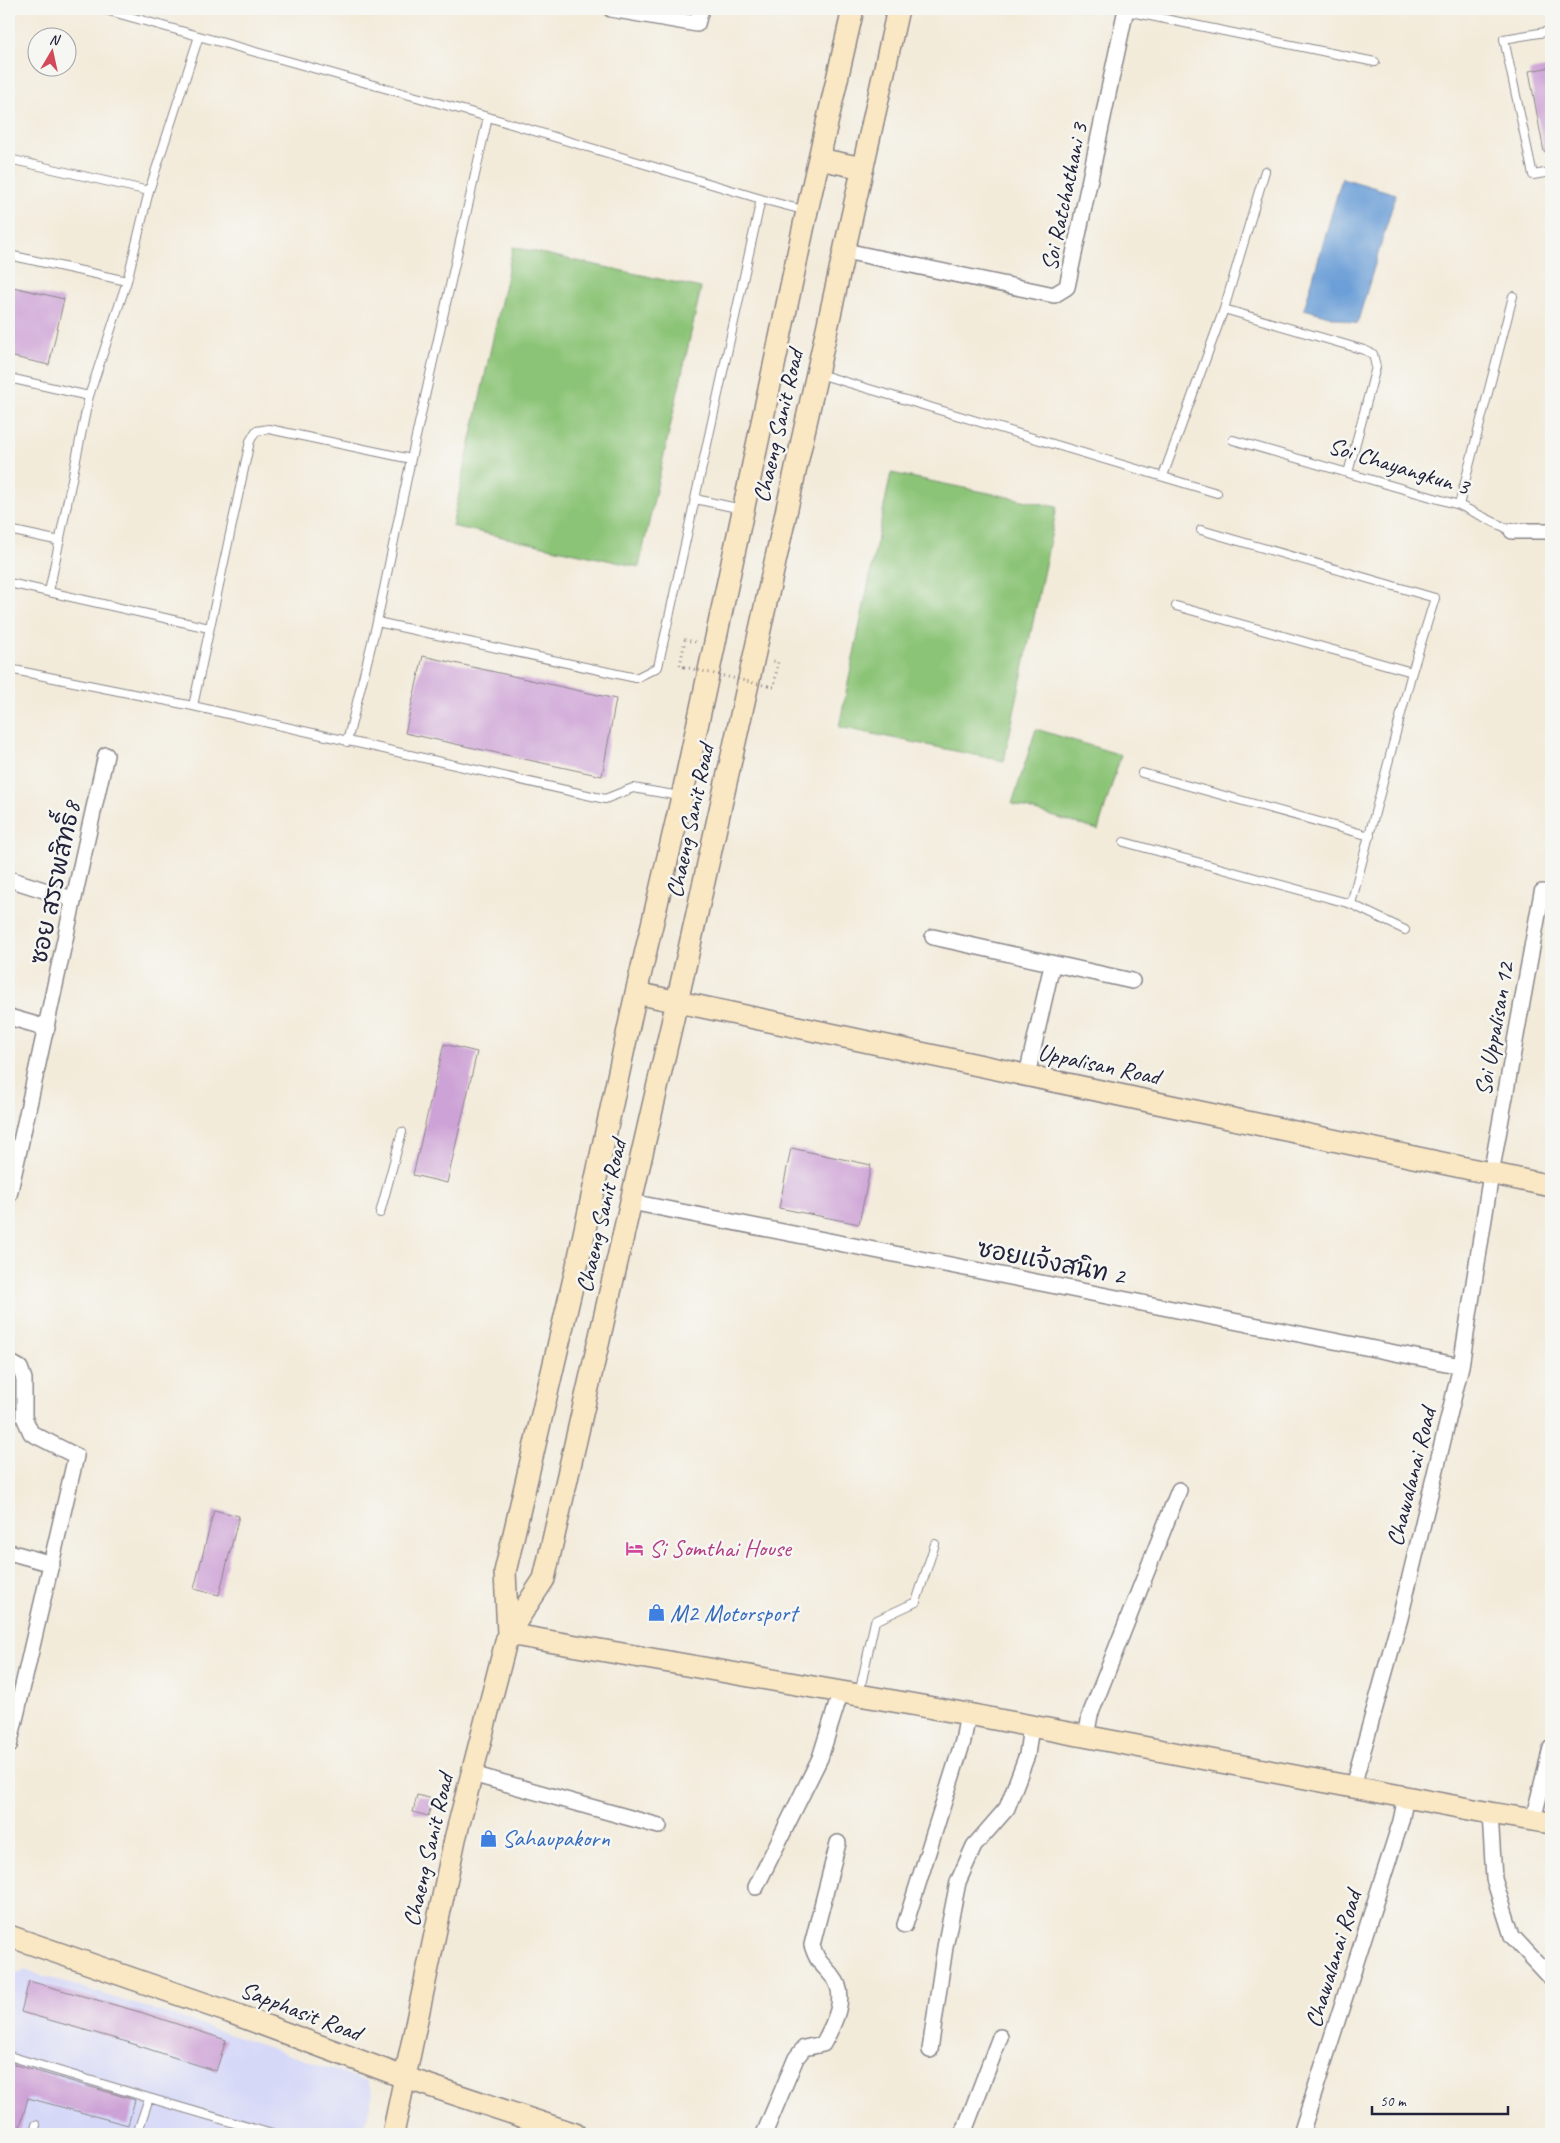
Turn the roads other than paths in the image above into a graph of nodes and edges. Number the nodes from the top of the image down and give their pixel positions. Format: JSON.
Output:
{"nodes":[{"id":1,"x":102,"y":9,"type":"edge"},
{"id":2,"x":611,"y":9,"type":"edge"},
{"id":3,"x":700,"y":9,"type":"edge"},
{"id":4,"x":853,"y":9,"type":"edge"},
{"id":5,"x":898,"y":9,"type":"edge"},
{"id":6,"x":1121,"y":10,"type":"edge"},
{"id":7,"x":1551,"y":31,"type":"edge"},
{"id":8,"x":199,"y":36,"type":"junction"},
{"id":9,"x":1375,"y":62,"type":"dead end"},
{"id":10,"x":488,"y":117,"type":"junction"},
{"id":11,"x":9,"y":159,"type":"edge"},
{"id":12,"x":819,"y":159,"type":"junction"},
{"id":13,"x":863,"y":168,"type":"junction"},
{"id":14,"x":1265,"y":171,"type":"dead end"},
{"id":15,"x":1551,"y":172,"type":"edge"},
{"id":16,"x":149,"y":191,"type":"junction"},
{"id":17,"x":761,"y":199,"type":"junction"},
{"id":18,"x":807,"y":211,"type":"junction"},
{"id":19,"x":845,"y":250,"type":"junction"},
{"id":20,"x":9,"y":255,"type":"edge"},
{"id":21,"x":127,"y":281,"type":"junction"},
{"id":22,"x":1513,"y":296,"type":"dead end"},
{"id":23,"x":1224,"y":309,"type":"junction"},
{"id":24,"x":817,"y":373,"type":"junction"},
{"id":25,"x":9,"y":378,"type":"edge"},
{"id":26,"x":89,"y":396,"type":"junction"},
{"id":27,"x":1233,"y":440,"type":"dead end"},
{"id":28,"x":411,"y":459,"type":"junction"},
{"id":29,"x":1348,"y":473,"type":"junction"},
{"id":30,"x":1162,"y":476,"type":"junction"},
{"id":31,"x":1217,"y":492,"type":"dead end"},
{"id":32,"x":695,"y":499,"type":"junction"},
{"id":33,"x":1458,"y":505,"type":"junction"},
{"id":34,"x":742,"y":508,"type":"junction"},
{"id":35,"x":9,"y":530,"type":"edge"},
{"id":36,"x":1200,"y":530,"type":"dead end"},
{"id":37,"x":1512,"y":531,"type":"joint"},
{"id":38,"x":1551,"y":531,"type":"edge"},
{"id":39,"x":60,"y":541,"type":"junction"},
{"id":40,"x":9,"y":583,"type":"edge"},
{"id":41,"x":49,"y":592,"type":"junction"},
{"id":42,"x":1176,"y":606,"type":"dead end"},
{"id":43,"x":377,"y":622,"type":"junction"},
{"id":44,"x":209,"y":628,"type":"junction"},
{"id":45,"x":9,"y":669,"type":"edge"},
{"id":46,"x":1412,"y":672,"type":"junction"},
{"id":47,"x":193,"y":706,"type":"junction"},
{"id":48,"x":348,"y":742,"type":"junction"},
{"id":49,"x":106,"y":755,"type":"dead end"},
{"id":50,"x":1142,"y":773,"type":"dead end"},
{"id":51,"x":682,"y":797,"type":"junction"},
{"id":52,"x":1370,"y":836,"type":"junction"},
{"id":53,"x":1124,"y":842,"type":"dead end"},
{"id":54,"x":9,"y":879,"type":"edge"},
{"id":55,"x":1542,"y":892,"type":"dead end"},
{"id":56,"x":72,"y":899,"type":"junction"},
{"id":57,"x":1352,"y":904,"type":"junction"},
{"id":58,"x":1404,"y":930,"type":"dead end"},
{"id":59,"x":933,"y":937,"type":"dead end"},
{"id":60,"x":1052,"y":965,"type":"junction"},
{"id":61,"x":1132,"y":981,"type":"dead end"},
{"id":62,"x":636,"y":993,"type":"junction"},
{"id":63,"x":676,"y":1001,"type":"junction"},
{"id":64,"x":9,"y":1017,"type":"edge"},
{"id":65,"x":47,"y":1028,"type":"junction"},
{"id":66,"x":1027,"y":1075,"type":"junction"},
{"id":67,"x":402,"y":1132,"type":"dead end"},
{"id":68,"x":1491,"y":1174,"type":"junction"},
{"id":69,"x":1551,"y":1186,"type":"edge"},
{"id":70,"x":9,"y":1195,"type":"edge"},
{"id":71,"x":631,"y":1202,"type":"junction"},
{"id":72,"x":380,"y":1212,"type":"dead end"},
{"id":73,"x":9,"y":1362,"type":"edge"},
{"id":74,"x":1461,"y":1366,"type":"junction"},
{"id":75,"x":1179,"y":1490,"type":"dead end"},
{"id":76,"x":935,"y":1544,"type":"dead end"},
{"id":77,"x":9,"y":1552,"type":"edge"},
{"id":78,"x":52,"y":1564,"type":"junction"},
{"id":79,"x":508,"y":1634,"type":"junction"},
{"id":80,"x":850,"y":1693,"type":"junction"},
{"id":81,"x":968,"y":1714,"type":"junction"},
{"id":82,"x":1031,"y":1726,"type":"junction"},
{"id":83,"x":1086,"y":1737,"type":"junction"},
{"id":84,"x":9,"y":1746,"type":"edge"},
{"id":85,"x":1551,"y":1748,"type":"edge"},
{"id":86,"x":472,"y":1774,"type":"junction"},
{"id":87,"x":1353,"y":1786,"type":"junction"},
{"id":88,"x":1406,"y":1797,"type":"junction"},
{"id":89,"x":1490,"y":1813,"type":"junction"},
{"id":90,"x":1542,"y":1821,"type":"edge"},
{"id":91,"x":659,"y":1826,"type":"dead end"},
{"id":92,"x":838,"y":1842,"type":"dead end"},
{"id":93,"x":756,"y":1887,"type":"dead end"},
{"id":94,"x":905,"y":1925,"type":"dead end"},
{"id":95,"x":9,"y":1936,"type":"edge"},
{"id":96,"x":1551,"y":1978,"type":"edge"},
{"id":97,"x":1000,"y":2037,"type":"dead end"},
{"id":98,"x":930,"y":2050,"type":"dead end"},
{"id":99,"x":9,"y":2056,"type":"edge"},
{"id":100,"x":406,"y":2078,"type":"junction"},
{"id":101,"x":149,"y":2098,"type":"junction"},
{"id":102,"x":36,"y":2125,"type":"dead end"},
{"id":103,"x":34,"y":2134,"type":"edge"},
{"id":104,"x":137,"y":2134,"type":"edge"},
{"id":105,"x":272,"y":2134,"type":"edge"},
{"id":106,"x":394,"y":2134,"type":"edge"},
{"id":107,"x":575,"y":2134,"type":"edge"},
{"id":108,"x":764,"y":2134,"type":"edge"},
{"id":109,"x":963,"y":2134,"type":"edge"},
{"id":110,"x":1302,"y":2134,"type":"edge"}],
"edges":[{"from":1,"to":8,"type":"lane"},
{"from":2,"to":3,"type":"street"},
{"from":4,"to":12,"type":"main road","name":"Chaeng Sanit Road"},
{"from":5,"to":13,"type":"main road","name":"Chaeng Sanit Road"},
{"from":6,"to":9,"type":"lane"},
{"from":6,"to":19,"type":"street","name":"Soi Ratchathani 3"},
{"from":7,"to":15,"type":"lane"},
{"from":8,"to":10,"type":"lane"},
{"from":8,"to":16,"type":"lane"},
{"from":10,"to":17,"type":"lane"},
{"from":10,"to":28,"type":"lane"},
{"from":11,"to":16,"type":"lane"},
{"from":12,"to":13,"type":"main road"},
{"from":12,"to":18,"type":"main road","name":"Chaeng Sanit Road"},
{"from":13,"to":19,"type":"main road","name":"Chaeng Sanit Road"},
{"from":14,"to":23,"type":"lane"},
{"from":16,"to":21,"type":"lane"},
{"from":17,"to":18,"type":"lane"},
{"from":17,"to":32,"type":"lane"},
{"from":18,"to":34,"type":"main road","name":"Chaeng Sanit Road"},
{"from":19,"to":24,"type":"main road","name":"Chaeng Sanit Road"},
{"from":20,"to":21,"type":"lane"},
{"from":21,"to":26,"type":"lane"},
{"from":22,"to":33,"type":"lane"},
{"from":23,"to":29,"type":"lane"},
{"from":23,"to":30,"type":"lane"},
{"from":24,"to":30,"type":"lane"},
{"from":24,"to":63,"type":"main road","name":"Chaeng Sanit Road"},
{"from":25,"to":26,"type":"lane"},
{"from":26,"to":39,"type":"lane"},
{"from":27,"to":29,"type":"lane","name":"Soi Chayangkun 3"},
{"from":28,"to":43,"type":"lane"},
{"from":28,"to":44,"type":"lane"},
{"from":29,"to":33,"type":"lane","name":"Soi Chayangkun 3"},
{"from":30,"to":31,"type":"lane"},
{"from":32,"to":34,"type":"lane"},
{"from":32,"to":43,"type":"lane"},
{"from":33,"to":37,"type":"lane","name":"Soi Chayangkun 3"},
{"from":34,"to":51,"type":"main road","name":"Chaeng Sanit Road"},
{"from":35,"to":39,"type":"lane"},
{"from":36,"to":46,"type":"lane"},
{"from":37,"to":38,"type":"street","name":"Soi Chayangkun 3"},
{"from":39,"to":41,"type":"lane"},
{"from":40,"to":41,"type":"lane"},
{"from":41,"to":44,"type":"lane"},
{"from":42,"to":46,"type":"lane"},
{"from":43,"to":48,"type":"lane"},
{"from":44,"to":47,"type":"lane"},
{"from":45,"to":47,"type":"lane"},
{"from":46,"to":52,"type":"lane"},
{"from":47,"to":48,"type":"lane"},
{"from":48,"to":51,"type":"lane"},
{"from":49,"to":56,"type":"street","name":"ซอย สรรพสิทธิ์8"},
{"from":50,"to":52,"type":"lane"},
{"from":51,"to":62,"type":"main road","name":"Chaeng Sanit Road"},
{"from":52,"to":57,"type":"lane"},
{"from":53,"to":57,"type":"lane"},
{"from":54,"to":56,"type":"street"},
{"from":55,"to":68,"type":"street","name":"Soi Uppalisan 12"},
{"from":56,"to":65,"type":"street","name":"ซอย สรรพสิทธิ์8"},
{"from":57,"to":58,"type":"lane"},
{"from":59,"to":60,"type":"street"},
{"from":60,"to":61,"type":"street"},
{"from":60,"to":66,"type":"street"},
{"from":62,"to":63,"type":"main road","name":"Uppalisan Road"},
{"from":62,"to":79,"type":"main road","name":"Chaeng Sanit Road"},
{"from":63,"to":66,"type":"main road","name":"Uppalisan Road"},
{"from":63,"to":71,"type":"main road","name":"Chaeng Sanit Road"},
{"from":64,"to":65,"type":"street"},
{"from":65,"to":70,"type":"street","name":"ซอย สรรพสิทธิ์8"},
{"from":66,"to":68,"type":"main road","name":"Uppalisan Road"},
{"from":67,"to":72,"type":"lane"},
{"from":68,"to":69,"type":"main road","name":"Uppalisan Road"},
{"from":68,"to":74,"type":"street","name":"Chawalanai Road"},
{"from":71,"to":74,"type":"street","name":"ซอยแจ้งสนิท 2"},
{"from":71,"to":79,"type":"main road","name":"Chaeng Sanit Road"},
{"from":73,"to":78,"type":"street"},
{"from":74,"to":87,"type":"street","name":"Chawalanai Road"},
{"from":75,"to":83,"type":"street"},
{"from":76,"to":80,"type":"lane"},
{"from":77,"to":78,"type":"street"},
{"from":78,"to":84,"type":"street"},
{"from":79,"to":80,"type":"main road"},
{"from":79,"to":86,"type":"main road","name":"Chaeng Sanit Road"},
{"from":80,"to":81,"type":"main road"},
{"from":80,"to":93,"type":"street"},
{"from":81,"to":82,"type":"main road"},
{"from":81,"to":94,"type":"street"},
{"from":82,"to":83,"type":"main road"},
{"from":82,"to":98,"type":"street"},
{"from":83,"to":87,"type":"main road"},
{"from":85,"to":90,"type":"street"},
{"from":86,"to":91,"type":"street"},
{"from":86,"to":100,"type":"main road","name":"Chaeng Sanit Road"},
{"from":87,"to":88,"type":"main road"},
{"from":88,"to":89,"type":"main road"},
{"from":88,"to":110,"type":"street","name":"Chawalanai Road"},
{"from":89,"to":90,"type":"main road"},
{"from":89,"to":96,"type":"street"},
{"from":92,"to":108,"type":"street"},
{"from":95,"to":100,"type":"main road","name":"Sapphasit Road"},
{"from":97,"to":109,"type":"street"},
{"from":99,"to":101,"type":"lane"},
{"from":100,"to":106,"type":"main road","name":"Chaeng Sanit Road"},
{"from":100,"to":107,"type":"main road","name":"Sapphasit Road"},
{"from":101,"to":104,"type":"lane"},
{"from":101,"to":105,"type":"lane"},
{"from":102,"to":103,"type":"lane"}]}
